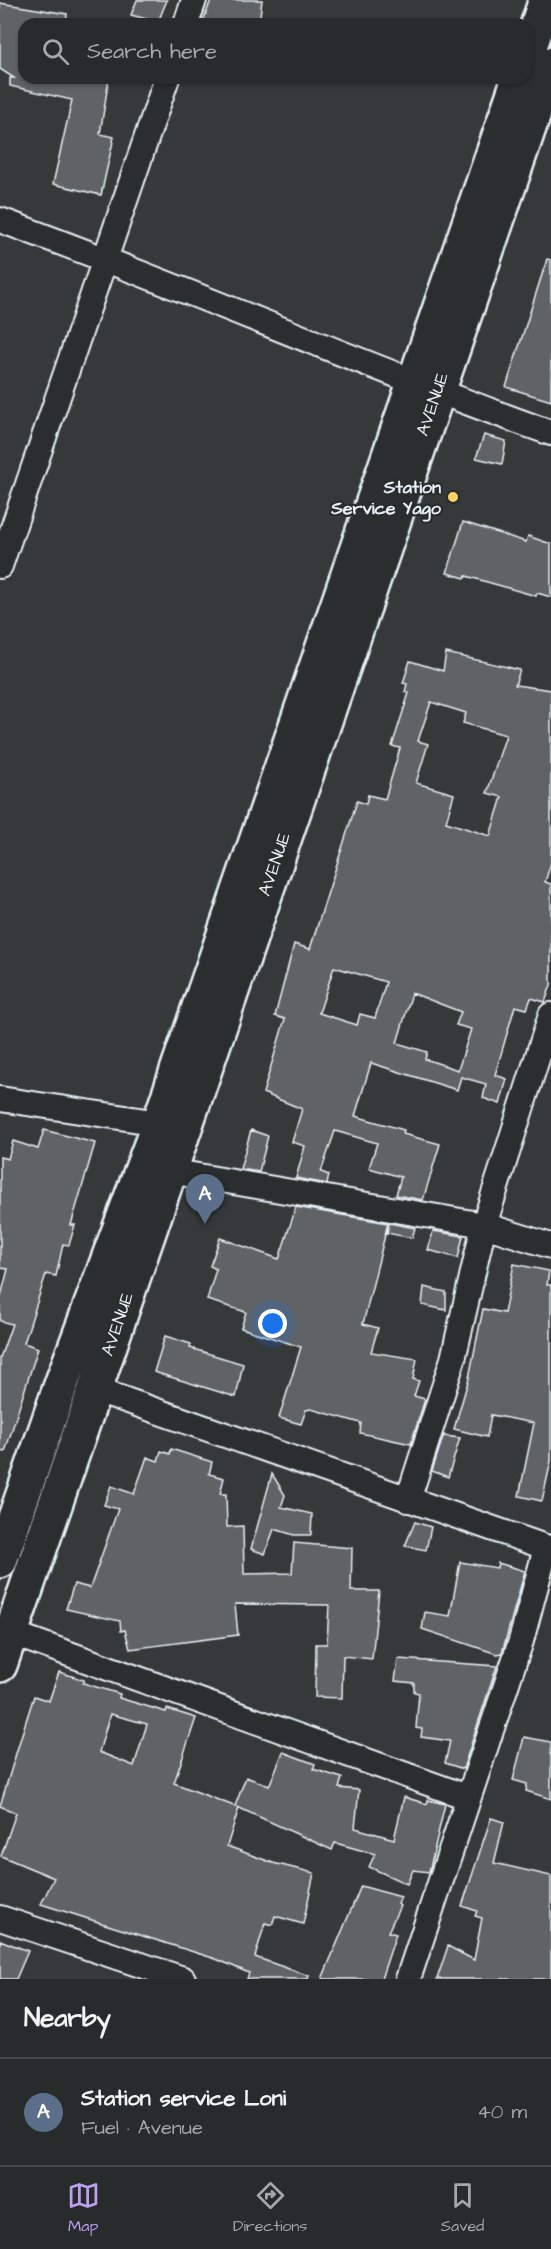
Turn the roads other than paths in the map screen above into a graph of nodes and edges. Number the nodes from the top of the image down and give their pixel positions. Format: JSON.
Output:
{"nodes":[{"id":1,"x":194,"y":0,"type":"edge"},
{"id":2,"x":546,"y":0,"type":"edge"},
{"id":3,"x":188,"y":18,"type":"edge"},
{"id":4,"x":539,"y":68,"type":"edge"},
{"id":5,"x":165,"y":84,"type":"edge"},
{"id":6,"x":0,"y":220,"type":"edge"},
{"id":7,"x":106,"y":259,"type":"junction"},
{"id":8,"x":425,"y":388,"type":"junction"},
{"id":9,"x":551,"y":433,"type":"edge"},
{"id":10,"x":0,"y":566,"type":"edge"},
{"id":11,"x":551,"y":1015,"type":"edge"},
{"id":12,"x":0,"y":1099,"type":"edge"},
{"id":13,"x":159,"y":1123,"type":"junction"},
{"id":14,"x":169,"y":1171,"type":"junction"},
{"id":15,"x":484,"y":1225,"type":"junction"},
{"id":16,"x":551,"y":1246,"type":"edge"},
{"id":17,"x":94,"y":1389,"type":"junction"},
{"id":18,"x":408,"y":1500,"type":"junction"},
{"id":19,"x":548,"y":1548,"type":"edge"},
{"id":20,"x":0,"y":1561,"type":"edge"},
{"id":21,"x":11,"y":1633,"type":"junction"},
{"id":22,"x":0,"y":1665,"type":"edge"},
{"id":23,"x":467,"y":1797,"type":"junction"},
{"id":24,"x":0,"y":1918,"type":"edge"},
{"id":25,"x":183,"y":1979,"type":"edge"},
{"id":26,"x":408,"y":1979,"type":"edge"}],
"edges":[{"from":1,"to":3,"type":"street"},
{"from":2,"to":4,"type":"highway"},
{"from":4,"to":8,"type":"highway"},
{"from":5,"to":7,"type":"street"},
{"from":6,"to":7,"type":"street"},
{"from":7,"to":8,"type":"street"},
{"from":7,"to":10,"type":"street"},
{"from":8,"to":9,"type":"street"},
{"from":8,"to":13,"type":"highway"},
{"from":8,"to":14,"type":"highway","name":"AVENUE"},
{"from":11,"to":15,"type":"street"},
{"from":12,"to":13,"type":"street"},
{"from":13,"to":20,"type":"highway"},
{"from":14,"to":15,"type":"street"},
{"from":14,"to":17,"type":"highway","name":"AVENUE"},
{"from":15,"to":16,"type":"street"},
{"from":15,"to":18,"type":"street"},
{"from":17,"to":18,"type":"street"},
{"from":17,"to":21,"type":"highway","name":"AVENUE"},
{"from":18,"to":19,"type":"street"},
{"from":19,"to":23,"type":"street"},
{"from":21,"to":22,"type":"highway","name":"AVENUE"},
{"from":21,"to":23,"type":"street"},
{"from":23,"to":26,"type":"street"},
{"from":24,"to":25,"type":"street"}]}
